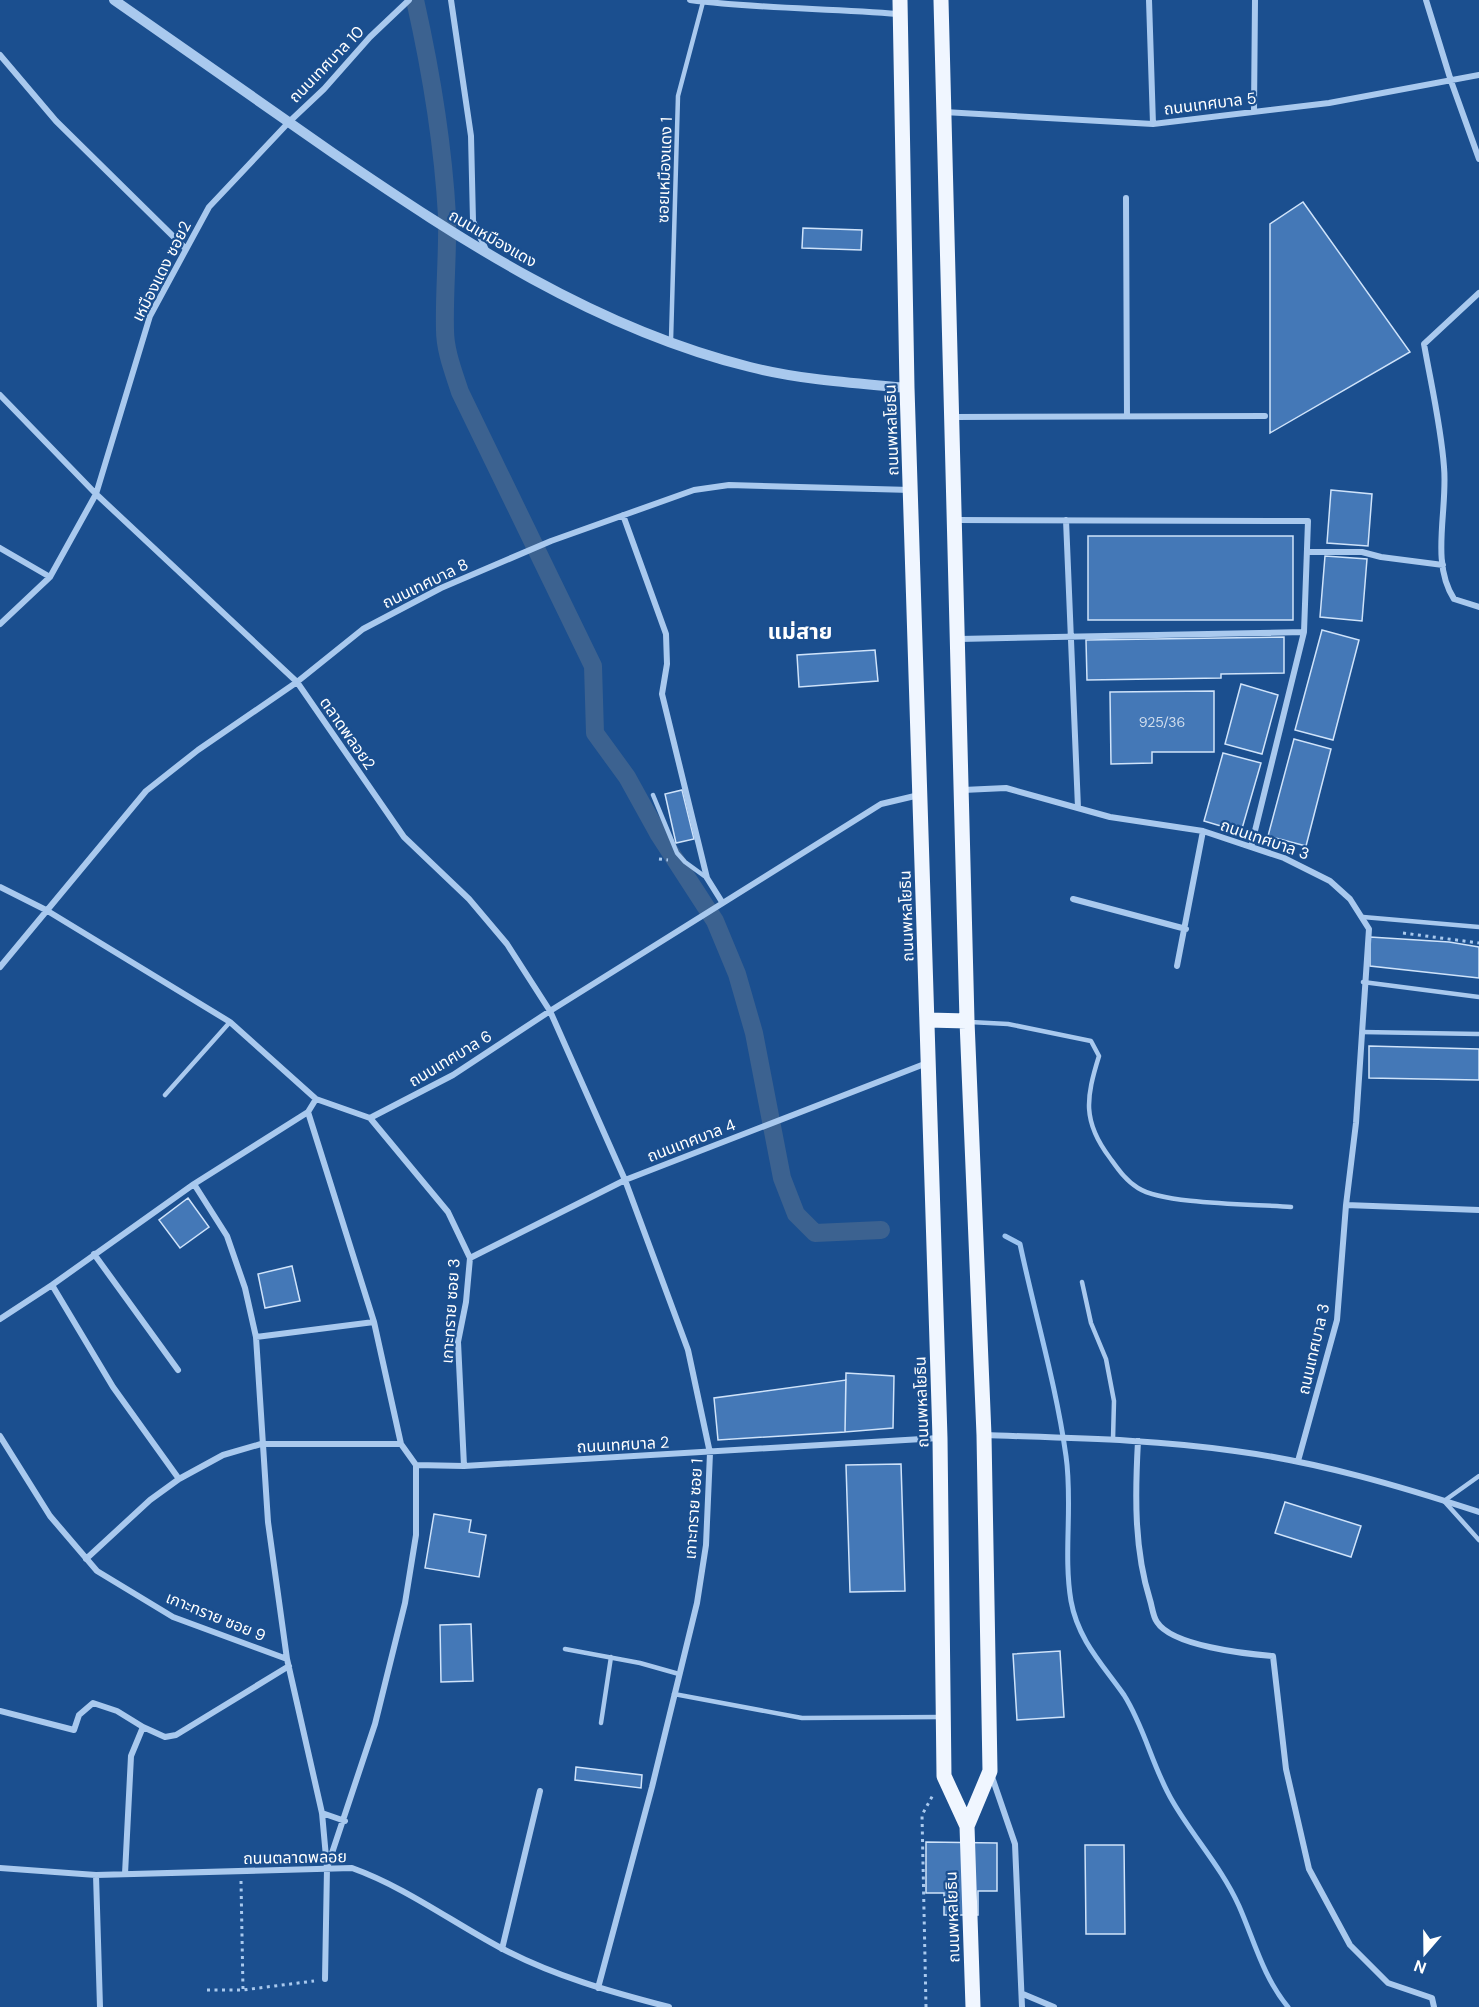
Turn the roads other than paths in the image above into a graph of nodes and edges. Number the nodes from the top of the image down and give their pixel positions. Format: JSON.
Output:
{"nodes":[{"id":1,"x":114,"y":0,"type":"edge"},
{"id":2,"x":409,"y":0,"type":"edge"},
{"id":3,"x":451,"y":0,"type":"edge"},
{"id":4,"x":690,"y":0,"type":"edge"},
{"id":5,"x":941,"y":0,"type":"edge"},
{"id":6,"x":1149,"y":0,"type":"edge"},
{"id":7,"x":1255,"y":0,"type":"edge"},
{"id":8,"x":1426,"y":0,"type":"edge"},
{"id":9,"x":703,"y":1,"type":"edge"},
{"id":10,"x":900,"y":7,"type":"edge"},
{"id":11,"x":0,"y":55,"type":"edge"},
{"id":12,"x":1479,"y":75,"type":"edge"},
{"id":13,"x":1451,"y":81,"type":"junction"},
{"id":14,"x":1254,"y":111,"type":"junction"},
{"id":15,"x":943,"y":112,"type":"junction"},
{"id":16,"x":288,"y":122,"type":"junction"},
{"id":17,"x":1153,"y":124,"type":"junction"},
{"id":18,"x":1479,"y":159,"type":"edge"},
{"id":19,"x":1126,"y":198,"type":"dead end"},
{"id":20,"x":186,"y":249,"type":"junction"},
{"id":21,"x":488,"y":254,"type":"junction"},
{"id":22,"x":1479,"y":293,"type":"edge"},
{"id":23,"x":671,"y":343,"type":"junction"},
{"id":24,"x":907,"y":388,"type":"junction"},
{"id":25,"x":0,"y":395,"type":"edge"},
{"id":26,"x":1127,"y":416,"type":"junction"},
{"id":27,"x":1265,"y":416,"type":"dead end"},
{"id":28,"x":954,"y":417,"type":"junction"},
{"id":29,"x":912,"y":490,"type":"junction"},
{"id":30,"x":96,"y":494,"type":"junction"},
{"id":31,"x":623,"y":515,"type":"junction"},
{"id":32,"x":955,"y":520,"type":"junction"},
{"id":33,"x":1066,"y":520,"type":"junction"},
{"id":34,"x":0,"y":548,"type":"edge"},
{"id":35,"x":1307,"y":552,"type":"junction"},
{"id":36,"x":1443,"y":565,"type":"junction"},
{"id":37,"x":50,"y":577,"type":"junction"},
{"id":38,"x":1479,"y":607,"type":"edge"},
{"id":39,"x":0,"y":624,"type":"edge"},
{"id":40,"x":1304,"y":632,"type":"junction"},
{"id":41,"x":1072,"y":637,"type":"junction"},
{"id":42,"x":959,"y":639,"type":"junction"},
{"id":43,"x":297,"y":682,"type":"junction"},
{"id":44,"x":962,"y":790,"type":"junction"},
{"id":45,"x":653,"y":795,"type":"dead end"},
{"id":46,"x":919,"y":795,"type":"junction"},
{"id":47,"x":1078,"y":808,"type":"junction"},
{"id":48,"x":1203,"y":831,"type":"junction"},
{"id":49,"x":1251,"y":847,"type":"junction"},
{"id":50,"x":707,"y":878,"type":"junction"},
{"id":51,"x":0,"y":887,"type":"edge"},
{"id":52,"x":1073,"y":899,"type":"dead end"},
{"id":53,"x":722,"y":902,"type":"junction"},
{"id":54,"x":46,"y":910,"type":"junction"},
{"id":55,"x":1363,"y":917,"type":"junction"},
{"id":56,"x":1479,"y":927,"type":"edge"},
{"id":57,"x":1186,"y":929,"type":"junction"},
{"id":58,"x":1177,"y":966,"type":"dead end"},
{"id":59,"x":0,"y":967,"type":"edge"},
{"id":60,"x":1364,"y":982,"type":"junction"},
{"id":61,"x":1479,"y":997,"type":"edge"},
{"id":62,"x":550,"y":1011,"type":"junction"},
{"id":63,"x":928,"y":1020,"type":"junction"},
{"id":64,"x":230,"y":1022,"type":"junction"},
{"id":65,"x":967,"y":1022,"type":"junction"},
{"id":66,"x":1361,"y":1032,"type":"junction"},
{"id":67,"x":1479,"y":1034,"type":"edge"},
{"id":68,"x":929,"y":1062,"type":"junction"},
{"id":69,"x":165,"y":1095,"type":"dead end"},
{"id":70,"x":316,"y":1099,"type":"junction"},
{"id":71,"x":308,"y":1112,"type":"junction"},
{"id":72,"x":370,"y":1118,"type":"junction"},
{"id":73,"x":625,"y":1180,"type":"junction"},
{"id":74,"x":194,"y":1184,"type":"junction"},
{"id":75,"x":1346,"y":1205,"type":"junction"},
{"id":76,"x":1291,"y":1207,"type":"dead end"},
{"id":77,"x":1479,"y":1210,"type":"edge"},
{"id":78,"x":94,"y":1254,"type":"junction"},
{"id":79,"x":470,"y":1258,"type":"junction"},
{"id":80,"x":1082,"y":1282,"type":"dead end"},
{"id":81,"x":52,"y":1285,"type":"junction"},
{"id":82,"x":0,"y":1319,"type":"edge"},
{"id":83,"x":374,"y":1322,"type":"junction"},
{"id":84,"x":256,"y":1337,"type":"junction"},
{"id":85,"x":178,"y":1370,"type":"dead end"},
{"id":86,"x":984,"y":1435,"type":"junction"},
{"id":87,"x":0,"y":1436,"type":"edge"},
{"id":88,"x":940,"y":1438,"type":"junction"},
{"id":89,"x":1113,"y":1439,"type":"junction"},
{"id":90,"x":1138,"y":1441,"type":"junction"},
{"id":91,"x":261,"y":1444,"type":"junction"},
{"id":92,"x":401,"y":1444,"type":"junction"},
{"id":93,"x":710,"y":1453,"type":"junction"},
{"id":94,"x":1298,"y":1461,"type":"junction"},
{"id":95,"x":416,"y":1465,"type":"junction"},
{"id":96,"x":464,"y":1466,"type":"junction"},
{"id":97,"x":1479,"y":1476,"type":"edge"},
{"id":98,"x":179,"y":1479,"type":"junction"},
{"id":99,"x":1444,"y":1501,"type":"junction"},
{"id":100,"x":1479,"y":1512,"type":"edge"},
{"id":101,"x":1479,"y":1540,"type":"edge"},
{"id":102,"x":86,"y":1558,"type":"junction"},
{"id":103,"x":565,"y":1649,"type":"dead end"},
{"id":104,"x":611,"y":1657,"type":"junction"},
{"id":105,"x":288,"y":1663,"type":"junction"},
{"id":106,"x":679,"y":1674,"type":"junction"},
{"id":107,"x":674,"y":1694,"type":"junction"},
{"id":108,"x":0,"y":1711,"type":"edge"},
{"id":109,"x":943,"y":1717,"type":"junction"},
{"id":110,"x":601,"y":1723,"type":"dead end"},
{"id":111,"x":143,"y":1727,"type":"junction"},
{"id":112,"x":990,"y":1771,"type":"junction"},
{"id":113,"x":540,"y":1791,"type":"dead end"},
{"id":114,"x":322,"y":1813,"type":"junction"},
{"id":115,"x":345,"y":1821,"type":"junction"},
{"id":116,"x":967,"y":1826,"type":"junction"},
{"id":117,"x":0,"y":1868,"type":"edge"},
{"id":118,"x":327,"y":1868,"type":"junction"},
{"id":119,"x":96,"y":1875,"type":"junction"},
{"id":120,"x":125,"y":1875,"type":"junction"},
{"id":121,"x":502,"y":1949,"type":"junction"},
{"id":122,"x":325,"y":1980,"type":"road end"},
{"id":123,"x":598,"y":1988,"type":"junction"},
{"id":124,"x":1023,"y":1994,"type":"junction"},
{"id":125,"x":100,"y":2007,"type":"edge"},
{"id":126,"x":669,"y":2007,"type":"edge"},
{"id":127,"x":973,"y":2007,"type":"edge"},
{"id":128,"x":1022,"y":2007,"type":"edge"},
{"id":129,"x":1054,"y":2007,"type":"edge"},
{"id":130,"x":1434,"y":2007,"type":"edge"}],
"edges":[{"from":1,"to":16,"type":"street","name":"ถนนเหมืองแดง"},
{"from":2,"to":16,"type":"street","name":"ถนนเทศบาล 10"},
{"from":3,"to":21,"type":"street"},
{"from":4,"to":9,"type":"street"},
{"from":5,"to":15,"type":"main road","name":"ถนนพหลโยธิน"},
{"from":6,"to":17,"type":"street"},
{"from":7,"to":14,"type":"street"},
{"from":8,"to":13,"type":"street"},
{"from":9,"to":10,"type":"street"},
{"from":9,"to":23,"type":"lane","name":"ซอยเหมืองแดง 1"},
{"from":10,"to":24,"type":"main road","name":"ถนนพหลโยธิน"},
{"from":11,"to":20,"type":"street"},
{"from":12,"to":13,"type":"street","name":"ถนนเทศบาล 5"},
{"from":13,"to":14,"type":"street","name":"ถนนเทศบาล 5"},
{"from":13,"to":18,"type":"street"},
{"from":14,"to":17,"type":"street","name":"ถนนเทศบาล 5"},
{"from":15,"to":17,"type":"street","name":"ถนนเทศบาล 5"},
{"from":15,"to":28,"type":"main road","name":"ถนนพหลโยธิน"},
{"from":16,"to":20,"type":"street","name":"เหมืองแดง ซอย2"},
{"from":16,"to":21,"type":"street","name":"ถนนเหมืองแดง"},
{"from":19,"to":26,"type":"street"},
{"from":20,"to":30,"type":"street","name":"เหมืองแดง ซอย2"},
{"from":21,"to":23,"type":"street","name":"ถนนเหมืองแดง"},
{"from":22,"to":36,"type":"street"},
{"from":23,"to":24,"type":"street","name":"ถนนเหมืองแดง"},
{"from":24,"to":29,"type":"main road","name":"ถนนพหลโยธิน"},
{"from":25,"to":30,"type":"street","name":"ตลาดพลอย2"},
{"from":26,"to":27,"type":"street"},
{"from":26,"to":28,"type":"street"},
{"from":28,"to":32,"type":"main road","name":"ถนนพหลโยธิน"},
{"from":29,"to":31,"type":"street","name":"ถนนเทศบาล 8"},
{"from":29,"to":46,"type":"main road","name":"ถนนพหลโยธิน"},
{"from":30,"to":37,"type":"street","name":"เหมืองแดง ซอย2"},
{"from":30,"to":43,"type":"street","name":"ตลาดพลอย2"},
{"from":31,"to":43,"type":"street","name":"ถนนเทศบาล 8"},
{"from":31,"to":50,"type":"street"},
{"from":32,"to":33,"type":"street"},
{"from":32,"to":42,"type":"main road","name":"ถนนพหลโยธิน"},
{"from":33,"to":35,"type":"street"},
{"from":33,"to":41,"type":"street"},
{"from":34,"to":37,"type":"street"},
{"from":35,"to":36,"type":"street"},
{"from":35,"to":40,"type":"street"},
{"from":36,"to":38,"type":"street"},
{"from":37,"to":39,"type":"street","name":"เหมืองแดง ซอย2"},
{"from":40,"to":41,"type":"street"},
{"from":40,"to":49,"type":"street"},
{"from":41,"to":42,"type":"street"},
{"from":41,"to":47,"type":"street"},
{"from":42,"to":44,"type":"main road","name":"ถนนพหลโยธิน"},
{"from":43,"to":54,"type":"street","name":"ถนนเทศบาล 8"},
{"from":43,"to":62,"type":"street","name":"ตลาดพลอย2"},
{"from":44,"to":47,"type":"street","name":"ถนนเทศบาล 3"},
{"from":44,"to":65,"type":"main road","name":"ถนนพหลโยธิน"},
{"from":45,"to":50,"type":"lane"},
{"from":46,"to":53,"type":"street","name":"ถนนเทศบาล 6"},
{"from":46,"to":63,"type":"main road","name":"ถนนพหลโยธิน"},
{"from":47,"to":48,"type":"street","name":"ถนนเทศบาล 3"},
{"from":48,"to":49,"type":"street","name":"ถนนเทศบาล 3"},
{"from":48,"to":57,"type":"street"},
{"from":49,"to":55,"type":"street","name":"ถนนเทศบาล 3"},
{"from":50,"to":53,"type":"street"},
{"from":51,"to":54,"type":"street"},
{"from":52,"to":57,"type":"street"},
{"from":53,"to":62,"type":"street","name":"ถนนเทศบาล 6"},
{"from":54,"to":59,"type":"street","name":"ถนนเทศบาล 8"},
{"from":54,"to":64,"type":"street"},
{"from":55,"to":56,"type":"lane"},
{"from":55,"to":60,"type":"street","name":"ถนนเทศบาล 3"},
{"from":57,"to":58,"type":"street"},
{"from":60,"to":61,"type":"lane"},
{"from":60,"to":66,"type":"street","name":"ถนนเทศบาล 3"},
{"from":62,"to":72,"type":"street","name":"ถนนเทศบาล 6"},
{"from":62,"to":73,"type":"street","name":"เกาะทราย ซอย 1"},
{"from":63,"to":65,"type":"main road"},
{"from":63,"to":68,"type":"main road","name":"ถนนพหลโยธิน"},
{"from":64,"to":69,"type":"lane"},
{"from":64,"to":70,"type":"street"},
{"from":65,"to":76,"type":"lane"},
{"from":65,"to":86,"type":"main road","name":"ถนนพหลโยธิน"},
{"from":66,"to":67,"type":"lane"},
{"from":66,"to":75,"type":"street","name":"ถนนเทศบาล 3"},
{"from":68,"to":73,"type":"street","name":"ถนนเทศบาล 4"},
{"from":68,"to":88,"type":"main road","name":"ถนนพหลโยธิน"},
{"from":70,"to":71,"type":"street"},
{"from":70,"to":72,"type":"street"},
{"from":71,"to":74,"type":"street"},
{"from":71,"to":83,"type":"street"},
{"from":72,"to":79,"type":"street","name":"เกาะทราย ซอย 3"},
{"from":73,"to":79,"type":"street","name":"ถนนเทศบาล 4"},
{"from":73,"to":93,"type":"street","name":"เกาะทราย ซอย 1"},
{"from":74,"to":78,"type":"street"},
{"from":74,"to":84,"type":"street"},
{"from":75,"to":77,"type":"street"},
{"from":75,"to":94,"type":"street","name":"ถนนเทศบาล 3"},
{"from":78,"to":81,"type":"street"},
{"from":78,"to":85,"type":"street"},
{"from":79,"to":96,"type":"street","name":"เกาะทราย ซอย 3"},
{"from":80,"to":89,"type":"lane"},
{"from":81,"to":82,"type":"street"},
{"from":81,"to":98,"type":"street"},
{"from":83,"to":84,"type":"street"},
{"from":83,"to":92,"type":"street"},
{"from":84,"to":91,"type":"street"},
{"from":86,"to":89,"type":"street"},
{"from":86,"to":112,"type":"main road","name":"ถนนพหลโยธิน"},
{"from":87,"to":102,"type":"street","name":"เกาะทราย ซอย 9"},
{"from":88,"to":93,"type":"street","name":"ถนนเทศบาล 2"},
{"from":88,"to":109,"type":"main road","name":"ถนนพหลโยธิน"},
{"from":89,"to":90,"type":"street"},
{"from":90,"to":94,"type":"street"},
{"from":90,"to":130,"type":"street"},
{"from":91,"to":92,"type":"street"},
{"from":91,"to":98,"type":"street"},
{"from":91,"to":105,"type":"street"},
{"from":92,"to":95,"type":"street"},
{"from":93,"to":96,"type":"street","name":"ถนนเทศบาล 2"},
{"from":93,"to":106,"type":"street","name":"เกาะทราย ซอย 1"},
{"from":94,"to":99,"type":"street"},
{"from":95,"to":96,"type":"street","name":"ถนนเทศบาล 2"},
{"from":95,"to":115,"type":"street"},
{"from":97,"to":99,"type":"lane"},
{"from":98,"to":102,"type":"street"},
{"from":99,"to":100,"type":"street"},
{"from":99,"to":101,"type":"lane"},
{"from":102,"to":105,"type":"street","name":"เกาะทราย ซอย 9"},
{"from":103,"to":104,"type":"lane"},
{"from":104,"to":106,"type":"lane"},
{"from":104,"to":110,"type":"lane"},
{"from":105,"to":111,"type":"street"},
{"from":105,"to":114,"type":"street"},
{"from":106,"to":107,"type":"street","name":"เกาะทราย ซอย 1"},
{"from":107,"to":109,"type":"lane"},
{"from":107,"to":123,"type":"street","name":"เกาะทราย ซอย 1"},
{"from":108,"to":111,"type":"street"},
{"from":109,"to":116,"type":"main road","name":"ถนนพหลโยธิน"},
{"from":111,"to":120,"type":"street"},
{"from":112,"to":116,"type":"main road","name":"ถนนพหลโยธิน"},
{"from":112,"to":124,"type":"street"},
{"from":113,"to":121,"type":"street"},
{"from":114,"to":115,"type":"street"},
{"from":114,"to":118,"type":"street"},
{"from":115,"to":118,"type":"street"},
{"from":116,"to":127,"type":"main road","name":"ถนนพหลโยธิน"},
{"from":117,"to":119,"type":"street","name":"ถนนตลาดพลอย"},
{"from":118,"to":120,"type":"street","name":"ถนนตลาดพลอย"},
{"from":118,"to":121,"type":"street","name":"ถนนตลาดพลอย"},
{"from":118,"to":122,"type":"street"},
{"from":119,"to":120,"type":"street","name":"ถนนตลาดพลอย"},
{"from":119,"to":125,"type":"street"},
{"from":121,"to":123,"type":"street","name":"ถนนตลาดพลอย"},
{"from":123,"to":126,"type":"street","name":"ถนนตลาดพลอย"},
{"from":124,"to":128,"type":"street"},
{"from":124,"to":129,"type":"street"}]}
